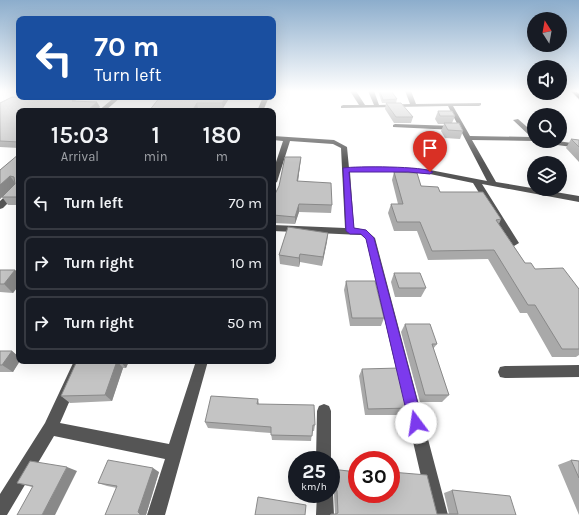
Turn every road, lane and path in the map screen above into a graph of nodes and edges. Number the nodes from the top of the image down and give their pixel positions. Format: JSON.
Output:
{"nodes":[{"id":1,"x":456,"y":115,"type":"edge"},
{"id":2,"x":516,"y":120,"type":"dead end"},
{"id":3,"x":395,"y":126,"type":"dead end"},
{"id":4,"x":463,"y":128,"type":"junction"},
{"id":5,"x":527,"y":131,"type":"edge"},
{"id":6,"x":276,"y":138,"type":"edge"},
{"id":7,"x":468,"y":138,"type":"junction"},
{"id":8,"x":527,"y":138,"type":"edge"},
{"id":9,"x":287,"y":140,"type":"junction"},
{"id":10,"x":567,"y":144,"type":"edge"},
{"id":11,"x":579,"y":146,"type":"edge"},
{"id":12,"x":345,"y":170,"type":"junction"},
{"id":13,"x":276,"y":173,"type":"edge"},
{"id":14,"x":476,"y":181,"type":"junction"},
{"id":15,"x":493,"y":185,"type":"junction"},
{"id":16,"x":16,"y":190,"type":"edge"},
{"id":17,"x":579,"y":199,"type":"edge"},
{"id":18,"x":2,"y":202,"type":"edge"},
{"id":19,"x":276,"y":228,"type":"edge"},
{"id":20,"x":350,"y":231,"type":"junction"},
{"id":21,"x":514,"y":243,"type":"dead end"},
{"id":22,"x":80,"y":364,"type":"edge"},
{"id":23,"x":201,"y":364,"type":"edge"},
{"id":24,"x":579,"y":371,"type":"edge"},
{"id":25,"x":505,"y":372,"type":"dead end"},
{"id":26,"x":324,"y":411,"type":"dead end"},
{"id":27,"x":50,"y":428,"type":"junction"},
{"id":28,"x":324,"y":451,"type":"edge"},
{"id":29,"x":174,"y":453,"type":"junction"},
{"id":30,"x":325,"y":503,"type":"edge"},
{"id":31,"x":0,"y":510,"type":"edge"},
{"id":32,"x":156,"y":515,"type":"edge"},
{"id":33,"x":326,"y":515,"type":"edge"},
{"id":34,"x":439,"y":515,"type":"edge"}],
"edges":[{"from":1,"to":4,"type":"street"},
{"from":2,"to":5,"type":"street"},
{"from":3,"to":4,"type":"street"},
{"from":4,"to":7,"type":"street"},
{"from":6,"to":9,"type":"street"},
{"from":7,"to":8,"type":"street"},
{"from":7,"to":15,"type":"street"},
{"from":9,"to":12,"type":"street"},
{"from":9,"to":13,"type":"street"},
{"from":10,"to":11,"type":"street"},
{"from":12,"to":14,"type":"street"},
{"from":12,"to":20,"type":"street"},
{"from":14,"to":15,"type":"street"},
{"from":14,"to":21,"type":"street"},
{"from":15,"to":17,"type":"street"},
{"from":16,"to":18,"type":"street"},
{"from":19,"to":20,"type":"street"},
{"from":20,"to":34,"type":"street"},
{"from":22,"to":27,"type":"street"},
{"from":23,"to":29,"type":"street"},
{"from":24,"to":25,"type":"street"},
{"from":26,"to":28,"type":"street"},
{"from":27,"to":29,"type":"street"},
{"from":27,"to":31,"type":"street"},
{"from":29,"to":32,"type":"street"},
{"from":30,"to":33,"type":"street"}]}
